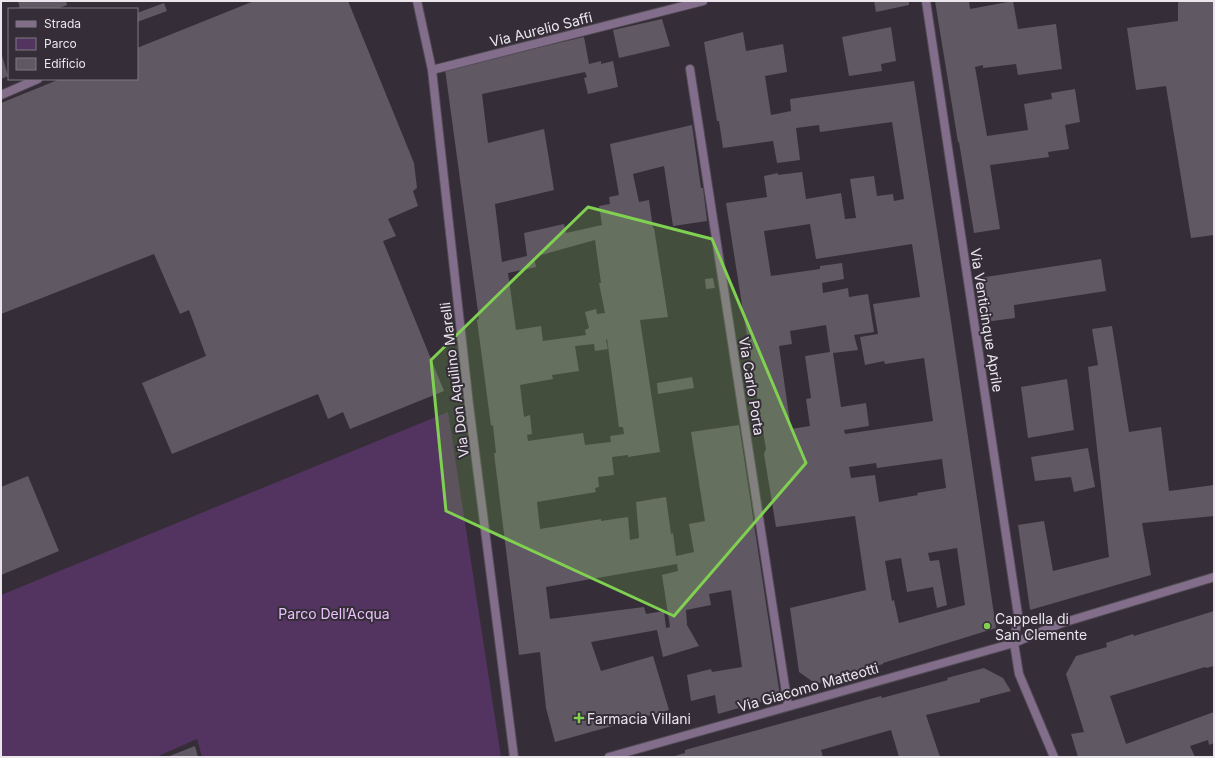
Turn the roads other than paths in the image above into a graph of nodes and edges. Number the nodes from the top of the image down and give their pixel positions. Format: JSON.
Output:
{"nodes":[{"id":1,"x":417,"y":1,"type":"edge"},
{"id":2,"x":703,"y":1,"type":"edge"},
{"id":3,"x":926,"y":1,"type":"edge"},
{"id":4,"x":690,"y":69,"type":"dead end"},
{"id":5,"x":432,"y":70,"type":"junction"},
{"id":6,"x":36,"y":80,"type":"edge"},
{"id":7,"x":1,"y":95,"type":"edge"},
{"id":8,"x":1214,"y":577,"type":"edge"},
{"id":9,"x":1014,"y":643,"type":"junction"},
{"id":10,"x":788,"y":706,"type":"junction"},
{"id":11,"x":514,"y":757,"type":"edge"},
{"id":12,"x":609,"y":757,"type":"edge"},
{"id":13,"x":1054,"y":757,"type":"edge"}],
"edges":[{"from":1,"to":5,"type":"street","name":"Via Don Aquilino Marelli"},
{"from":2,"to":5,"type":"street","name":"Via Aurelio Saffi"},
{"from":3,"to":9,"type":"street","name":"Via Venticinque Aprile"},
{"from":4,"to":10,"type":"street","name":"Via Carlo Porta"},
{"from":5,"to":11,"type":"street","name":"Via Don Aquilino Marelli"},
{"from":6,"to":7,"type":"street"},
{"from":8,"to":9,"type":"street","name":"Via Giacomo Matteotti"},
{"from":9,"to":10,"type":"street","name":"Via Giacomo Matteotti"},
{"from":9,"to":13,"type":"street","name":"Via Venticinque Aprile"},
{"from":10,"to":12,"type":"street","name":"Via Giacomo Matteotti"}]}
